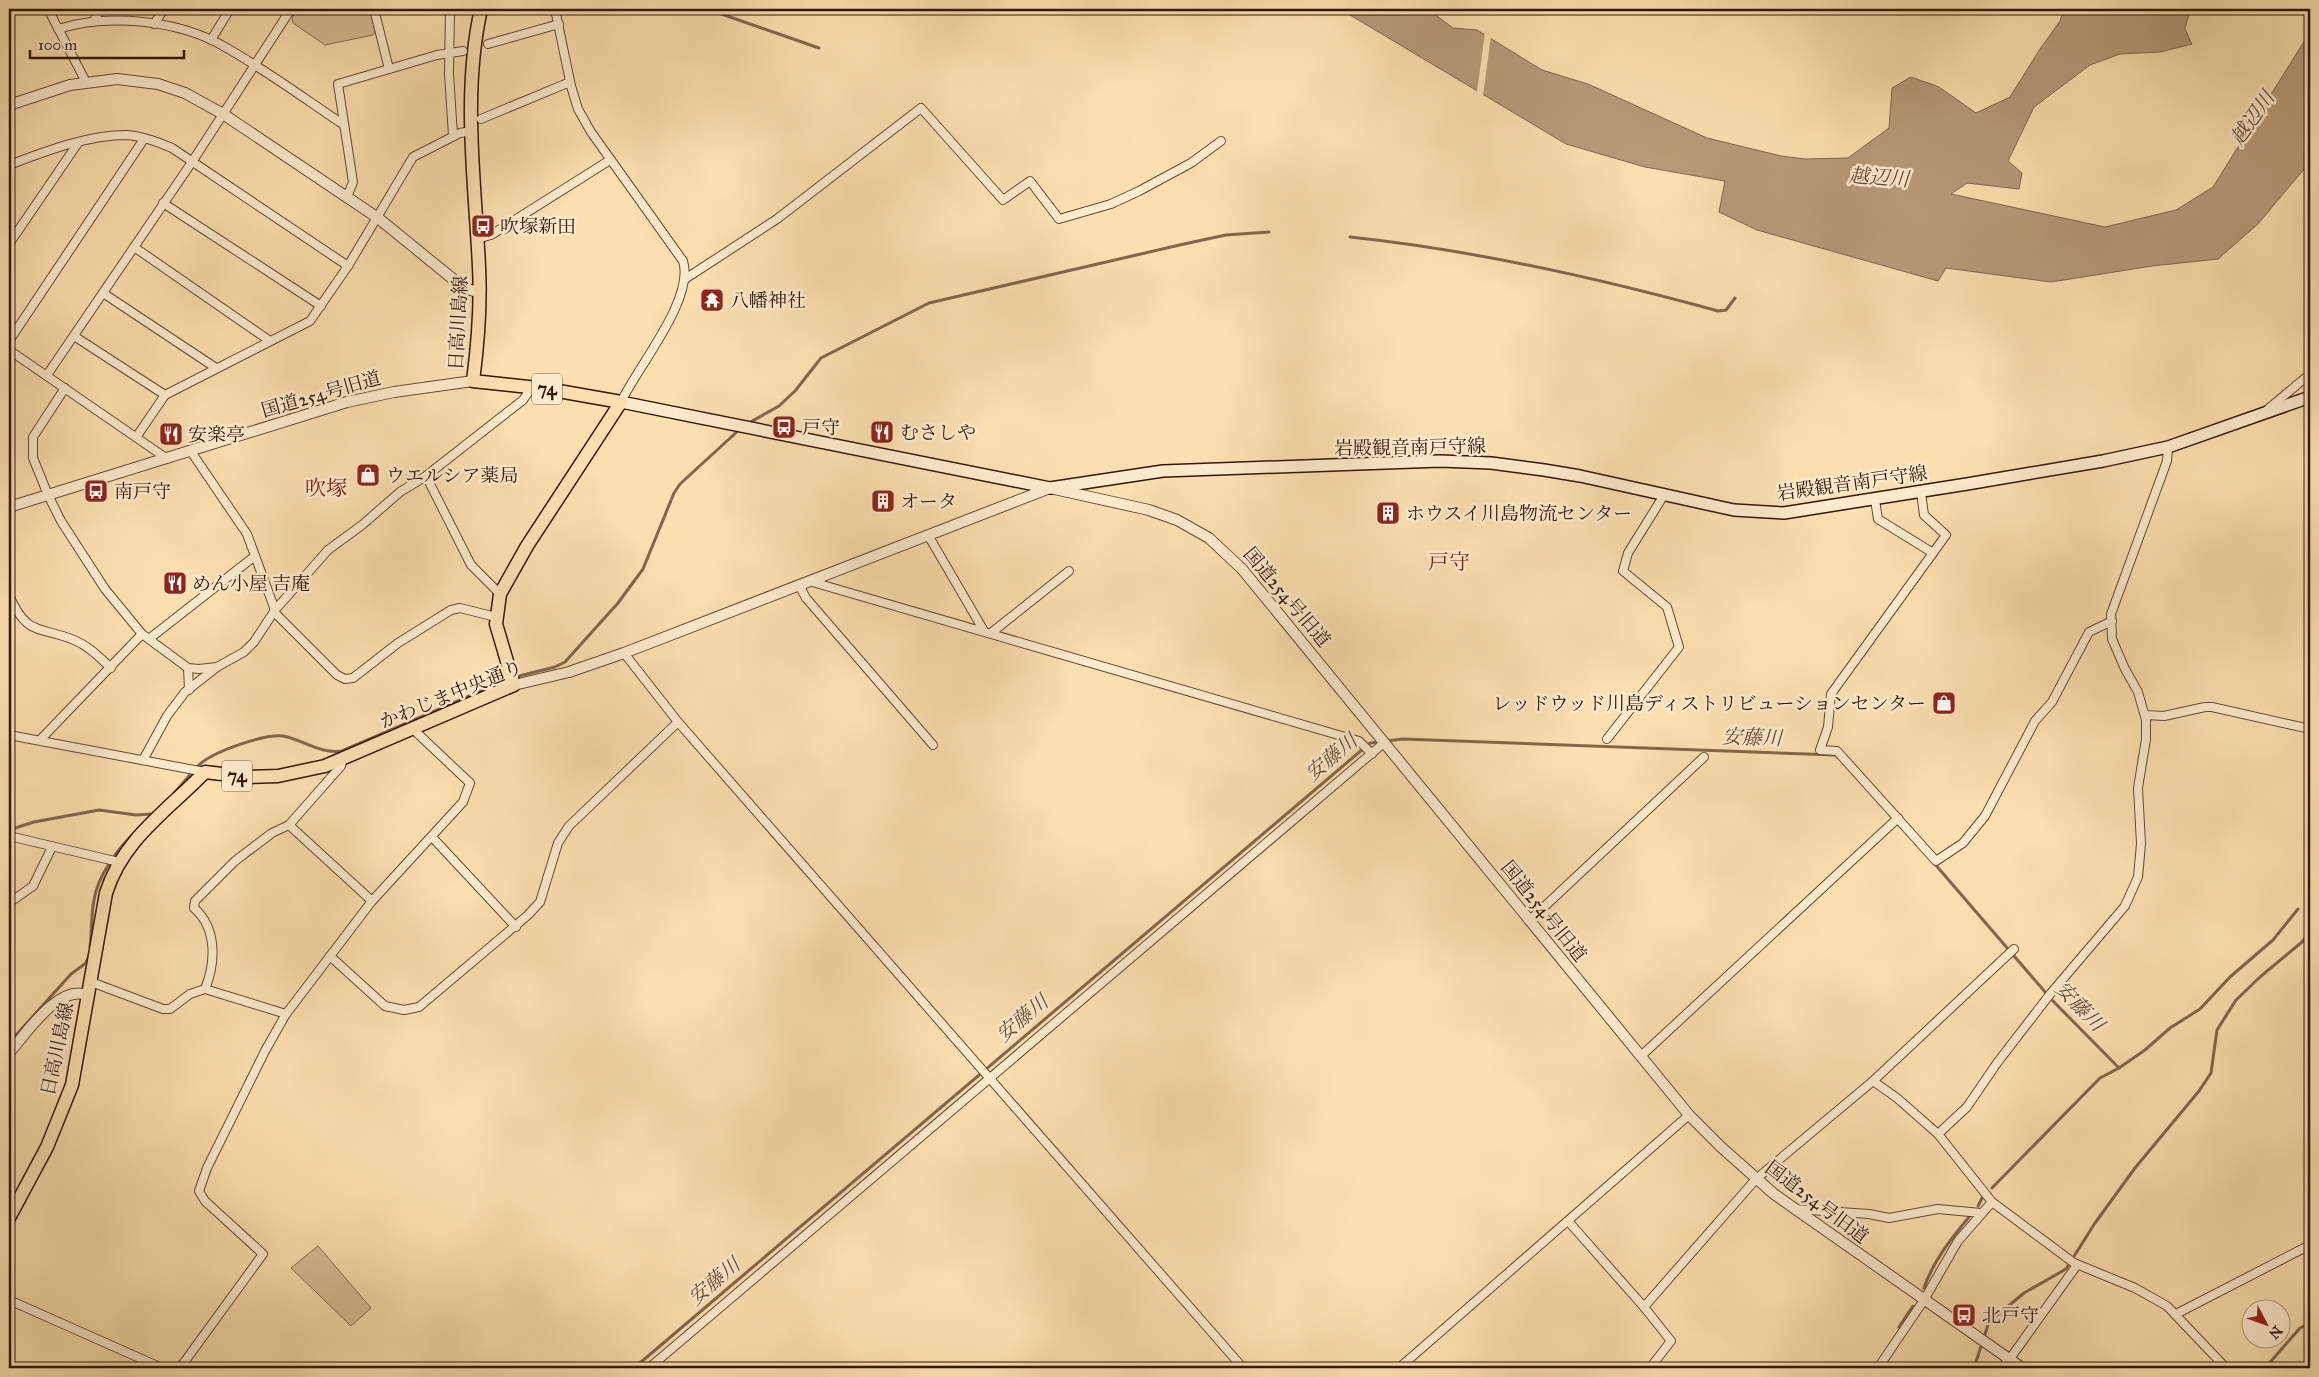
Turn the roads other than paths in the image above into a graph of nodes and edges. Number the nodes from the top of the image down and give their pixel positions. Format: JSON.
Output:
{"nodes":[{"id":1,"x":48,"y":9,"type":"edge"},
{"id":2,"x":101,"y":9,"type":"edge"},
{"id":3,"x":164,"y":9,"type":"edge"},
{"id":4,"x":230,"y":9,"type":"edge"},
{"id":5,"x":292,"y":9,"type":"edge"},
{"id":6,"x":374,"y":9,"type":"edge"},
{"id":7,"x":450,"y":9,"type":"edge"},
{"id":8,"x":481,"y":9,"type":"edge"},
{"id":9,"x":555,"y":9,"type":"edge"},
{"id":10,"x":93,"y":22,"type":"junction"},
{"id":11,"x":154,"y":24,"type":"junction"},
{"id":12,"x":559,"y":24,"type":"junction"},
{"id":13,"x":58,"y":30,"type":"junction"},
{"id":14,"x":210,"y":40,"type":"junction"},
{"id":15,"x":488,"y":44,"type":"dead end"},
{"id":16,"x":463,"y":51,"type":"dead end"},
{"id":17,"x":450,"y":54,"type":"junction"},
{"id":18,"x":254,"y":65,"type":"junction"},
{"id":19,"x":388,"y":69,"type":"junction"},
{"id":20,"x":86,"y":82,"type":"junction"},
{"id":21,"x":570,"y":82,"type":"junction"},
{"id":22,"x":9,"y":105,"type":"edge"},
{"id":23,"x":223,"y":114,"type":"junction"},
{"id":24,"x":481,"y":119,"type":"dead end"},
{"id":25,"x":344,"y":125,"type":"junction"},
{"id":26,"x":471,"y":132,"type":"junction"},
{"id":27,"x":454,"y":136,"type":"junction"},
{"id":28,"x":144,"y":139,"type":"junction"},
{"id":29,"x":1221,"y":141,"type":"dead end"},
{"id":30,"x":78,"y":143,"type":"junction"},
{"id":31,"x":610,"y":160,"type":"junction"},
{"id":32,"x":192,"y":162,"type":"junction"},
{"id":33,"x":9,"y":165,"type":"edge"},
{"id":34,"x":347,"y":196,"type":"junction"},
{"id":35,"x":163,"y":203,"type":"junction"},
{"id":36,"x":378,"y":218,"type":"junction"},
{"id":37,"x":477,"y":239,"type":"junction"},
{"id":38,"x":9,"y":244,"type":"edge"},
{"id":39,"x":134,"y":247,"type":"junction"},
{"id":40,"x":348,"y":266,"type":"junction"},
{"id":41,"x":685,"y":279,"type":"junction"},
{"id":42,"x":103,"y":293,"type":"junction"},
{"id":43,"x":480,"y":293,"type":"junction"},
{"id":44,"x":321,"y":306,"type":"junction"},
{"id":45,"x":74,"y":336,"type":"junction"},
{"id":46,"x":9,"y":341,"type":"edge"},
{"id":47,"x":270,"y":341,"type":"junction"},
{"id":48,"x":9,"y":350,"type":"edge"},
{"id":49,"x":216,"y":368,"type":"junction"},
{"id":50,"x":2310,"y":374,"type":"edge"},
{"id":51,"x":47,"y":375,"type":"junction"},
{"id":52,"x":473,"y":381,"type":"junction"},
{"id":53,"x":532,"y":387,"type":"junction"},
{"id":54,"x":65,"y":388,"type":"junction"},
{"id":55,"x":164,"y":395,"type":"junction"},
{"id":56,"x":2310,"y":397,"type":"edge"},
{"id":57,"x":621,"y":402,"type":"junction"},
{"id":58,"x":2260,"y":415,"type":"junction"},
{"id":59,"x":137,"y":436,"type":"junction"},
{"id":60,"x":2168,"y":447,"type":"junction"},
{"id":61,"x":190,"y":450,"type":"junction"},
{"id":62,"x":166,"y":458,"type":"junction"},
{"id":63,"x":426,"y":476,"type":"junction"},
{"id":64,"x":1050,"y":488,"type":"junction"},
{"id":65,"x":1921,"y":492,"type":"junction"},
{"id":66,"x":48,"y":495,"type":"junction"},
{"id":67,"x":1664,"y":495,"type":"junction"},
{"id":68,"x":1875,"y":500,"type":"junction"},
{"id":69,"x":9,"y":507,"type":"edge"},
{"id":70,"x":928,"y":535,"type":"junction"},
{"id":71,"x":1933,"y":553,"type":"junction"},
{"id":72,"x":255,"y":556,"type":"junction"},
{"id":73,"x":1068,"y":571,"type":"dead end"},
{"id":74,"x":809,"y":581,"type":"junction"},
{"id":75,"x":798,"y":586,"type":"junction"},
{"id":76,"x":500,"y":594,"type":"junction"},
{"id":77,"x":9,"y":595,"type":"edge"},
{"id":78,"x":274,"y":611,"type":"junction"},
{"id":79,"x":496,"y":617,"type":"junction"},
{"id":80,"x":2112,"y":621,"type":"junction"},
{"id":81,"x":988,"y":632,"type":"junction"},
{"id":82,"x":142,"y":634,"type":"junction"},
{"id":83,"x":149,"y":639,"type":"junction"},
{"id":84,"x":624,"y":653,"type":"junction"},
{"id":85,"x":217,"y":667,"type":"junction"},
{"id":86,"x":112,"y":668,"type":"junction"},
{"id":87,"x":188,"y":668,"type":"junction"},
{"id":88,"x":514,"y":685,"type":"junction"},
{"id":89,"x":189,"y":690,"type":"junction"},
{"id":90,"x":2146,"y":715,"type":"junction"},
{"id":91,"x":678,"y":722,"type":"junction"},
{"id":92,"x":414,"y":727,"type":"junction"},
{"id":93,"x":2310,"y":729,"type":"edge"},
{"id":94,"x":9,"y":734,"type":"edge"},
{"id":95,"x":1607,"y":739,"type":"dead end"},
{"id":96,"x":40,"y":740,"type":"junction"},
{"id":97,"x":1386,"y":742,"type":"junction"},
{"id":98,"x":933,"y":745,"type":"dead end"},
{"id":99,"x":1372,"y":754,"type":"junction"},
{"id":100,"x":1704,"y":757,"type":"dead end"},
{"id":101,"x":343,"y":759,"type":"junction"},
{"id":102,"x":143,"y":760,"type":"junction"},
{"id":103,"x":205,"y":772,"type":"junction"},
{"id":104,"x":1898,"y":818,"type":"junction"},
{"id":105,"x":289,"y":824,"type":"junction"},
{"id":106,"x":9,"y":836,"type":"edge"},
{"id":107,"x":432,"y":837,"type":"junction"},
{"id":108,"x":52,"y":848,"type":"junction"},
{"id":109,"x":119,"y":862,"type":"junction"},
{"id":110,"x":372,"y":901,"type":"junction"},
{"id":111,"x":9,"y":904,"type":"edge"},
{"id":112,"x":1529,"y":921,"type":"junction"},
{"id":113,"x":516,"y":927,"type":"junction"},
{"id":114,"x":2014,"y":949,"type":"dead end"},
{"id":115,"x":330,"y":956,"type":"junction"},
{"id":116,"x":91,"y":982,"type":"junction"},
{"id":117,"x":205,"y":988,"type":"junction"},
{"id":118,"x":87,"y":995,"type":"junction"},
{"id":119,"x":286,"y":1014,"type":"junction"},
{"id":120,"x":9,"y":1053,"type":"edge"},
{"id":121,"x":1641,"y":1056,"type":"junction"},
{"id":122,"x":989,"y":1078,"type":"junction"},
{"id":123,"x":1872,"y":1081,"type":"junction"},
{"id":124,"x":1689,"y":1115,"type":"junction"},
{"id":125,"x":1938,"y":1134,"type":"junction"},
{"id":126,"x":1756,"y":1179,"type":"junction"},
{"id":127,"x":1992,"y":1202,"type":"junction"},
{"id":128,"x":1793,"y":1209,"type":"junction"},
{"id":129,"x":1981,"y":1213,"type":"junction"},
{"id":130,"x":9,"y":1218,"type":"edge"},
{"id":131,"x":1568,"y":1221,"type":"junction"},
{"id":132,"x":2310,"y":1245,"type":"edge"},
{"id":133,"x":2077,"y":1265,"type":"junction"},
{"id":134,"x":9,"y":1300,"type":"edge"},
{"id":135,"x":1924,"y":1300,"type":"junction"},
{"id":136,"x":1644,"y":1308,"type":"junction"},
{"id":137,"x":2176,"y":1314,"type":"junction"},
{"id":138,"x":2006,"y":1364,"type":"edge"},
{"id":139,"x":162,"y":1368,"type":"edge"},
{"id":140,"x":180,"y":1368,"type":"edge"},
{"id":141,"x":649,"y":1368,"type":"edge"},
{"id":142,"x":1243,"y":1368,"type":"edge"},
{"id":143,"x":1399,"y":1368,"type":"edge"},
{"id":144,"x":1650,"y":1368,"type":"edge"},
{"id":145,"x":1878,"y":1368,"type":"edge"},
{"id":146,"x":2022,"y":1368,"type":"edge"},
{"id":147,"x":2226,"y":1368,"type":"edge"}],
"edges":[{"from":1,"to":13,"type":"street"},
{"from":2,"to":10,"type":"street"},
{"from":3,"to":11,"type":"street"},
{"from":4,"to":14,"type":"street"},
{"from":5,"to":18,"type":"street"},
{"from":6,"to":19,"type":"street"},
{"from":7,"to":17,"type":"street"},
{"from":8,"to":26,"type":"main road","name":"日高川島線"},
{"from":9,"to":12,"type":"street"},
{"from":10,"to":11,"type":"street"},
{"from":10,"to":13,"type":"street"},
{"from":11,"to":14,"type":"street"},
{"from":12,"to":15,"type":"street"},
{"from":12,"to":21,"type":"street"},
{"from":13,"to":20,"type":"street"},
{"from":14,"to":18,"type":"street"},
{"from":16,"to":17,"type":"street"},
{"from":17,"to":19,"type":"street"},
{"from":17,"to":27,"type":"street"},
{"from":18,"to":23,"type":"street"},
{"from":18,"to":25,"type":"street"},
{"from":19,"to":25,"type":"street"},
{"from":20,"to":22,"type":"street"},
{"from":20,"to":23,"type":"street"},
{"from":21,"to":24,"type":"street"},
{"from":21,"to":31,"type":"street"},
{"from":23,"to":32,"type":"street"},
{"from":23,"to":34,"type":"street"},
{"from":25,"to":34,"type":"street"},
{"from":26,"to":27,"type":"street"},
{"from":26,"to":37,"type":"main road","name":"日高川島線"},
{"from":27,"to":36,"type":"street"},
{"from":28,"to":30,"type":"street"},
{"from":28,"to":32,"type":"street"},
{"from":28,"to":46,"type":"street"},
{"from":29,"to":41,"type":"street"},
{"from":30,"to":33,"type":"street"},
{"from":30,"to":38,"type":"street"},
{"from":31,"to":37,"type":"street"},
{"from":31,"to":41,"type":"street"},
{"from":32,"to":35,"type":"street"},
{"from":32,"to":40,"type":"street"},
{"from":34,"to":36,"type":"street"},
{"from":35,"to":39,"type":"street"},
{"from":35,"to":44,"type":"street"},
{"from":36,"to":40,"type":"street"},
{"from":36,"to":43,"type":"street"},
{"from":37,"to":43,"type":"main road","name":"日高川島線"},
{"from":39,"to":42,"type":"street"},
{"from":39,"to":47,"type":"street"},
{"from":40,"to":44,"type":"street"},
{"from":41,"to":57,"type":"street"},
{"from":42,"to":45,"type":"street"},
{"from":42,"to":49,"type":"street"},
{"from":43,"to":52,"type":"main road","name":"日高川島線"},
{"from":44,"to":47,"type":"street"},
{"from":45,"to":51,"type":"street"},
{"from":45,"to":55,"type":"street"},
{"from":47,"to":49,"type":"street"},
{"from":48,"to":51,"type":"street"},
{"from":49,"to":55,"type":"street"},
{"from":50,"to":58,"type":"street"},
{"from":51,"to":54,"type":"street"},
{"from":52,"to":53,"type":"main road","name":"日高川島線","number":"74"},
{"from":52,"to":61,"type":"street","name":"国道254号旧道"},
{"from":53,"to":57,"type":"main road","name":"日高川島線","number":"74"},
{"from":53,"to":63,"type":"street"},
{"from":54,"to":59,"type":"street"},
{"from":54,"to":66,"type":"street"},
{"from":55,"to":59,"type":"street"},
{"from":56,"to":58,"type":"main road","name":"岩殿観音南戸守線"},
{"from":57,"to":64,"type":"main road","name":"岩殿観音南戸守線"},
{"from":57,"to":76,"type":"main road"},
{"from":58,"to":60,"type":"main road","name":"岩殿観音南戸守線"},
{"from":59,"to":62,"type":"street"},
{"from":60,"to":65,"type":"main road","name":"岩殿観音南戸守線"},
{"from":60,"to":80,"type":"street"},
{"from":61,"to":62,"type":"street","name":"国道254号旧道"},
{"from":61,"to":72,"type":"street"},
{"from":62,"to":66,"type":"street","name":"国道254号旧道"},
{"from":63,"to":76,"type":"street"},
{"from":63,"to":78,"type":"street"},
{"from":64,"to":67,"type":"main road","name":"岩殿観音南戸守線"},
{"from":64,"to":70,"type":"street","name":"かわじま中央通り"},
{"from":64,"to":97,"type":"street","name":"国道254号旧道"},
{"from":65,"to":68,"type":"main road","name":"岩殿観音南戸守線"},
{"from":65,"to":71,"type":"street"},
{"from":66,"to":69,"type":"street","name":"国道254号旧道"},
{"from":66,"to":82,"type":"street"},
{"from":67,"to":68,"type":"main road","name":"岩殿観音南戸守線"},
{"from":67,"to":95,"type":"street"},
{"from":68,"to":71,"type":"street"},
{"from":70,"to":74,"type":"street","name":"かわじま中央通り"},
{"from":70,"to":81,"type":"street"},
{"from":71,"to":104,"type":"street"},
{"from":72,"to":78,"type":"street"},
{"from":72,"to":83,"type":"street"},
{"from":73,"to":81,"type":"street"},
{"from":74,"to":75,"type":"street","name":"かわじま中央通り"},
{"from":74,"to":81,"type":"street"},
{"from":75,"to":84,"type":"street","name":"かわじま中央通り"},
{"from":75,"to":98,"type":"street"},
{"from":76,"to":79,"type":"main road"},
{"from":77,"to":86,"type":"street"},
{"from":78,"to":79,"type":"street"},
{"from":78,"to":85,"type":"street"},
{"from":79,"to":88,"type":"main road"},
{"from":80,"to":90,"type":"street"},
{"from":80,"to":104,"type":"street"},
{"from":81,"to":99,"type":"street"},
{"from":82,"to":83,"type":"street"},
{"from":82,"to":86,"type":"street"},
{"from":83,"to":87,"type":"street"},
{"from":84,"to":88,"type":"street","name":"かわじま中央通り"},
{"from":84,"to":91,"type":"street"},
{"from":85,"to":87,"type":"street"},
{"from":85,"to":89,"type":"street"},
{"from":86,"to":96,"type":"street"},
{"from":87,"to":89,"type":"street"},
{"from":88,"to":92,"type":"main road","name":"かわじま中央通り","number":"74"},
{"from":89,"to":102,"type":"street"},
{"from":90,"to":93,"type":"street"},
{"from":90,"to":125,"type":"street"},
{"from":91,"to":113,"type":"street"},
{"from":91,"to":122,"type":"street"},
{"from":92,"to":101,"type":"main road","name":"かわじま中央通り","number":"74"},
{"from":92,"to":107,"type":"street"},
{"from":94,"to":96,"type":"street"},
{"from":96,"to":102,"type":"street"},
{"from":97,"to":99,"type":"street"},
{"from":97,"to":112,"type":"street","name":"国道254号旧道"},
{"from":99,"to":122,"type":"street"},
{"from":100,"to":112,"type":"street"},
{"from":101,"to":103,"type":"main road","name":"かわじま中央通り","number":"74"},
{"from":101,"to":105,"type":"street"},
{"from":102,"to":103,"type":"street"},
{"from":103,"to":109,"type":"main road","number":"74"},
{"from":104,"to":121,"type":"street"},
{"from":105,"to":110,"type":"street"},
{"from":105,"to":117,"type":"street"},
{"from":106,"to":108,"type":"street"},
{"from":107,"to":110,"type":"street"},
{"from":107,"to":113,"type":"street"},
{"from":108,"to":109,"type":"street"},
{"from":108,"to":111,"type":"street"},
{"from":109,"to":116,"type":"main road","number":"74"},
{"from":110,"to":115,"type":"street"},
{"from":112,"to":121,"type":"street","name":"国道254号旧道"},
{"from":113,"to":115,"type":"street"},
{"from":114,"to":123,"type":"street"},
{"from":115,"to":119,"type":"street"},
{"from":116,"to":117,"type":"street"},
{"from":116,"to":118,"type":"main road","number":"74"},
{"from":117,"to":119,"type":"street"},
{"from":118,"to":120,"type":"street"},
{"from":118,"to":130,"type":"main road","name":"日高川島線","number":"74"},
{"from":119,"to":140,"type":"street"},
{"from":121,"to":124,"type":"street","name":"国道254号旧道"},
{"from":122,"to":141,"type":"street"},
{"from":122,"to":142,"type":"street"},
{"from":123,"to":125,"type":"street"},
{"from":123,"to":126,"type":"street"},
{"from":124,"to":126,"type":"street","name":"国道254号旧道"},
{"from":124,"to":131,"type":"street"},
{"from":125,"to":127,"type":"street"},
{"from":126,"to":128,"type":"street","name":"国道254号旧道"},
{"from":126,"to":136,"type":"street"},
{"from":127,"to":129,"type":"street"},
{"from":127,"to":133,"type":"street"},
{"from":128,"to":129,"type":"street"},
{"from":128,"to":135,"type":"street","name":"国道254号旧道"},
{"from":129,"to":135,"type":"street"},
{"from":131,"to":136,"type":"street"},
{"from":131,"to":143,"type":"street"},
{"from":132,"to":137,"type":"street"},
{"from":133,"to":137,"type":"street"},
{"from":133,"to":138,"type":"street"},
{"from":134,"to":139,"type":"street"},
{"from":135,"to":138,"type":"street","name":"国道254号旧道"},
{"from":135,"to":145,"type":"street"},
{"from":136,"to":144,"type":"street"},
{"from":137,"to":147,"type":"street"},
{"from":138,"to":146,"type":"street","name":"国道254号旧道"}]}
